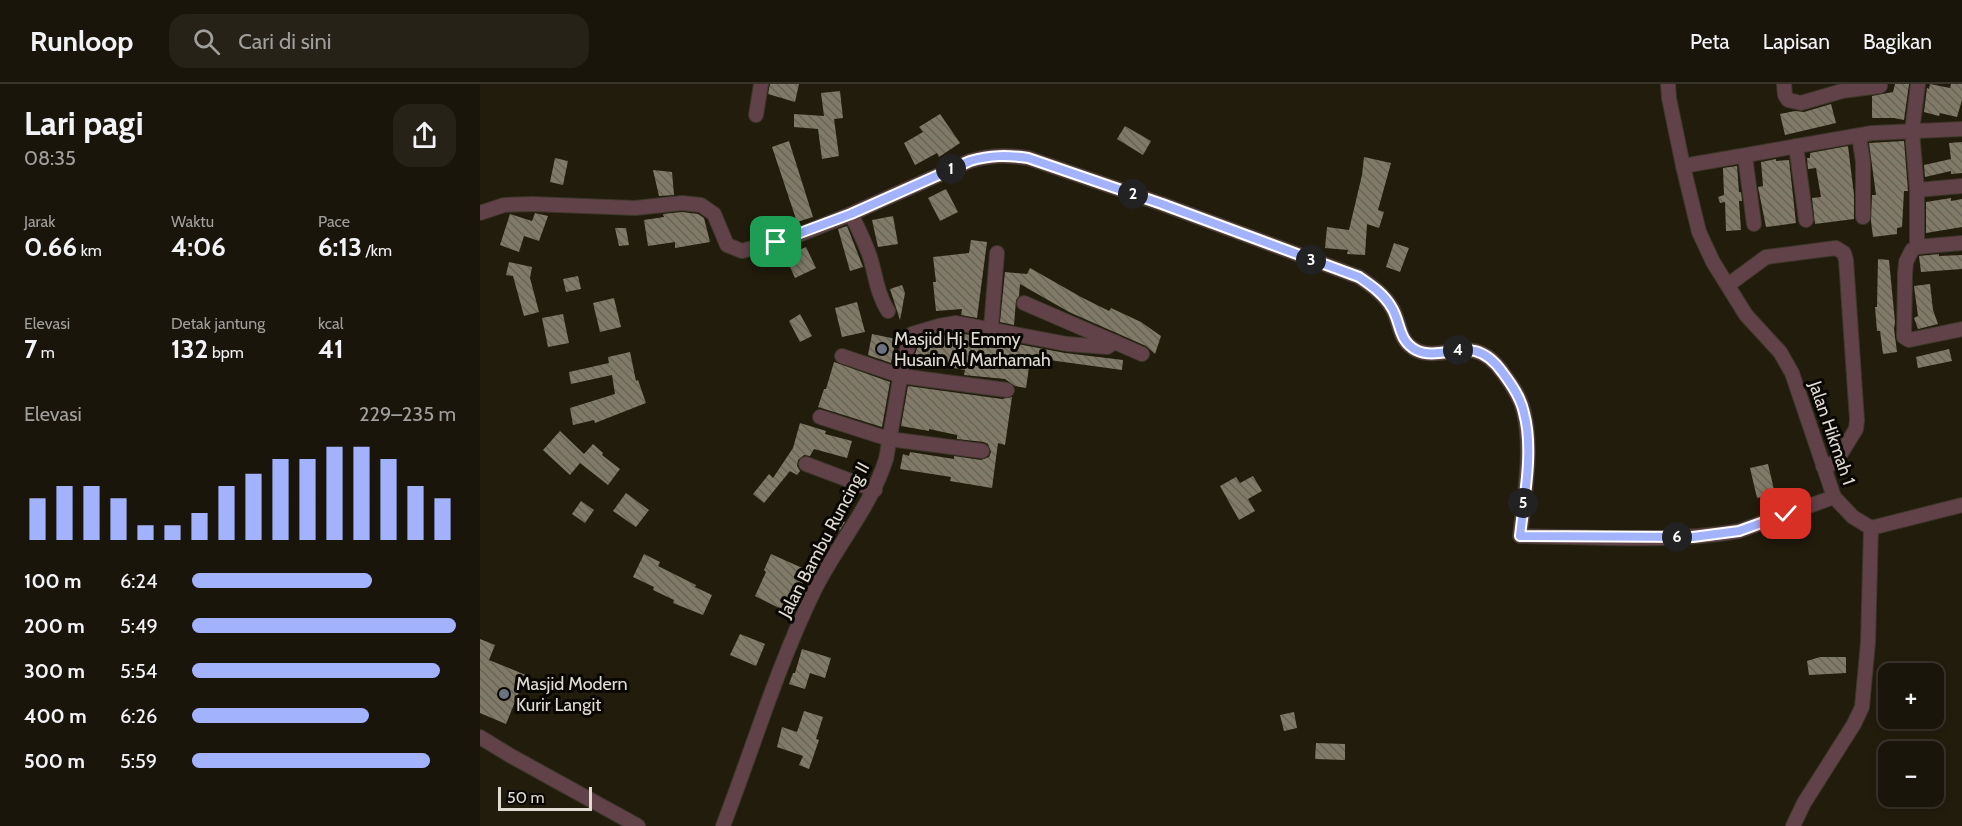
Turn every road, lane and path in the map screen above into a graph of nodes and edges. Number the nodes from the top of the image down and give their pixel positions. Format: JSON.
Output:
{"nodes":[{"id":1,"x":761,"y":84,"type":"edge"},
{"id":2,"x":1668,"y":84,"type":"edge"},
{"id":3,"x":1784,"y":84,"type":"edge"},
{"id":4,"x":1918,"y":84,"type":"edge"},
{"id":5,"x":1880,"y":86,"type":"dead end"},
{"id":6,"x":1842,"y":87,"type":"edge"},
{"id":7,"x":756,"y":115,"type":"dead end"},
{"id":8,"x":1962,"y":129,"type":"edge"},
{"id":9,"x":1912,"y":131,"type":"junction"},
{"id":10,"x":1859,"y":136,"type":"junction"},
{"id":11,"x":1796,"y":146,"type":"junction"},
{"id":12,"x":1745,"y":156,"type":"junction"},
{"id":13,"x":1683,"y":166,"type":"junction"},
{"id":14,"x":1962,"y":186,"type":"edge"},
{"id":15,"x":1917,"y":190,"type":"junction"},
{"id":16,"x":480,"y":213,"type":"edge"},
{"id":17,"x":851,"y":214,"type":"junction"},
{"id":18,"x":1863,"y":217,"type":"dead end"},
{"id":19,"x":1806,"y":220,"type":"dead end"},
{"id":20,"x":1754,"y":224,"type":"dead end"},
{"id":21,"x":1962,"y":243,"type":"edge"},
{"id":22,"x":1917,"y":247,"type":"junction"},
{"id":23,"x":997,"y":253,"type":"dead end"},
{"id":24,"x":1728,"y":285,"type":"junction"},
{"id":25,"x":1024,"y":303,"type":"dead end"},
{"id":26,"x":888,"y":311,"type":"dead end"},
{"id":27,"x":991,"y":328,"type":"junction"},
{"id":28,"x":1962,"y":329,"type":"edge"},
{"id":29,"x":1114,"y":342,"type":"junction"},
{"id":30,"x":1142,"y":354,"type":"dead end"},
{"id":31,"x":842,"y":356,"type":"dead end"},
{"id":32,"x":901,"y":376,"type":"junction"},
{"id":33,"x":1007,"y":390,"type":"dead end"},
{"id":34,"x":820,"y":417,"type":"dead end"},
{"id":35,"x":889,"y":439,"type":"junction"},
{"id":36,"x":982,"y":451,"type":"dead end"},
{"id":37,"x":806,"y":464,"type":"dead end"},
{"id":38,"x":1823,"y":466,"type":"junction"},
{"id":39,"x":875,"y":490,"type":"junction"},
{"id":40,"x":1834,"y":498,"type":"junction"},
{"id":41,"x":1962,"y":505,"type":"edge"},
{"id":42,"x":1871,"y":528,"type":"junction"},
{"id":43,"x":480,"y":737,"type":"edge"},
{"id":44,"x":638,"y":826,"type":"edge"},
{"id":45,"x":723,"y":826,"type":"edge"},
{"id":46,"x":1793,"y":826,"type":"edge"}],
"edges":[{"from":1,"to":7,"type":"street"},
{"from":2,"to":13,"type":"street","name":"Jalan Hikmah 1"},
{"from":3,"to":6,"type":"street"},
{"from":4,"to":9,"type":"street"},
{"from":5,"to":6,"type":"street"},
{"from":8,"to":9,"type":"street"},
{"from":9,"to":10,"type":"street"},
{"from":9,"to":15,"type":"street"},
{"from":10,"to":11,"type":"street"},
{"from":10,"to":18,"type":"street"},
{"from":11,"to":12,"type":"street"},
{"from":11,"to":19,"type":"street"},
{"from":12,"to":13,"type":"street"},
{"from":12,"to":20,"type":"street"},
{"from":13,"to":24,"type":"street","name":"Jalan Hikmah 1"},
{"from":14,"to":15,"type":"street"},
{"from":15,"to":22,"type":"street"},
{"from":16,"to":17,"type":"street"},
{"from":17,"to":26,"type":"street"},
{"from":17,"to":40,"type":"street"},
{"from":21,"to":22,"type":"street"},
{"from":22,"to":28,"type":"street"},
{"from":23,"to":27,"type":"street"},
{"from":24,"to":38,"type":"street","name":"Jalan Hikmah 1"},
{"from":24,"to":38,"type":"street"},
{"from":25,"to":29,"type":"street"},
{"from":27,"to":29,"type":"street"},
{"from":27,"to":32,"type":"street","name":"Jalan Bambu Runcing II"},
{"from":29,"to":30,"type":"street"},
{"from":31,"to":32,"type":"street"},
{"from":32,"to":33,"type":"street"},
{"from":32,"to":35,"type":"street","name":"Jalan Bambu Runcing II"},
{"from":34,"to":35,"type":"street"},
{"from":35,"to":36,"type":"street"},
{"from":35,"to":39,"type":"street","name":"Jalan Bambu Runcing II"},
{"from":37,"to":39,"type":"street"},
{"from":38,"to":40,"type":"street","name":"Jalan Hikmah 1"},
{"from":39,"to":45,"type":"street","name":"Jalan Bambu Runcing II"},
{"from":40,"to":42,"type":"street","name":"Jalan Hikmah 1"},
{"from":41,"to":42,"type":"street"},
{"from":42,"to":46,"type":"street"},
{"from":43,"to":44,"type":"street"}]}
